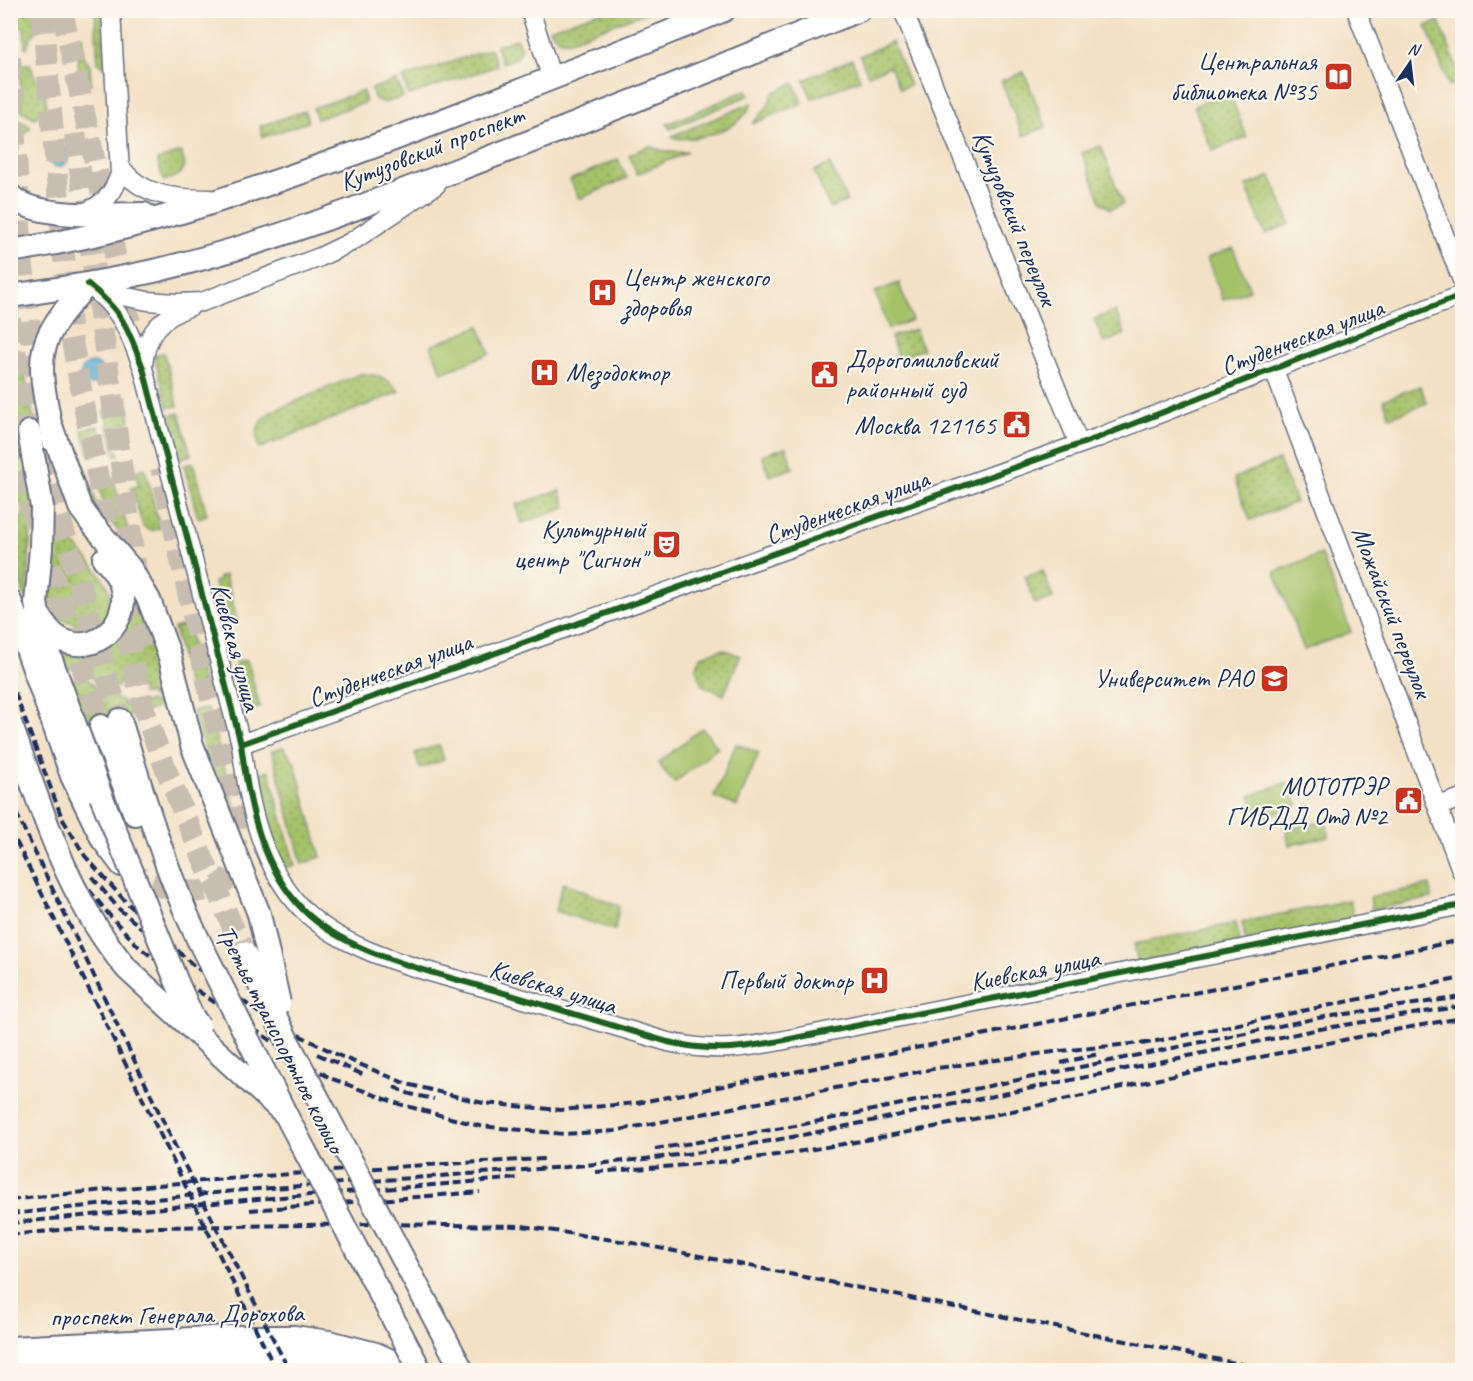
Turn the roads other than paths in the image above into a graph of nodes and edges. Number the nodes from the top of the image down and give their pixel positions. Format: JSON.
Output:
{"nodes":[{"id":1,"x":111,"y":10,"type":"edge"},
{"id":2,"x":530,"y":10,"type":"edge"},
{"id":3,"x":724,"y":10,"type":"edge"},
{"id":4,"x":860,"y":10,"type":"edge"},
{"id":5,"x":903,"y":10,"type":"edge"},
{"id":6,"x":1356,"y":10,"type":"edge"},
{"id":7,"x":552,"y":80,"type":"junction"},
{"id":8,"x":120,"y":166,"type":"junction"},
{"id":9,"x":459,"y":169,"type":"junction"},
{"id":10,"x":10,"y":195,"type":"edge"},
{"id":11,"x":223,"y":199,"type":"junction"},
{"id":12,"x":83,"y":213,"type":"junction"},
{"id":13,"x":179,"y":214,"type":"junction"},
{"id":14,"x":10,"y":250,"type":"edge"},
{"id":15,"x":1462,"y":280,"type":"edge"},
{"id":16,"x":88,"y":285,"type":"junction"},
{"id":17,"x":1462,"y":295,"type":"edge"},
{"id":18,"x":10,"y":296,"type":"edge"},
{"id":19,"x":202,"y":302,"type":"junction"},
{"id":20,"x":143,"y":368,"type":"junction"},
{"id":21,"x":1274,"y":370,"type":"junction"},
{"id":22,"x":40,"y":429,"type":"junction"},
{"id":23,"x":1079,"y":444,"type":"junction"},
{"id":24,"x":10,"y":601,"type":"edge"},
{"id":25,"x":37,"y":612,"type":"junction"},
{"id":26,"x":10,"y":723,"type":"edge"},
{"id":27,"x":110,"y":723,"type":"tunnel mouth"},
{"id":28,"x":242,"y":744,"type":"junction"},
{"id":29,"x":1462,"y":798,"type":"edge"},
{"id":30,"x":1438,"y":806,"type":"junction"},
{"id":31,"x":122,"y":865,"type":"tunnel mouth"},
{"id":32,"x":1462,"y":872,"type":"edge"},
{"id":33,"x":1462,"y":905,"type":"edge"},
{"id":34,"x":244,"y":953,"type":"tunnel mouth"},
{"id":35,"x":288,"y":1042,"type":"junction"},
{"id":36,"x":213,"y":1048,"type":"junction"},
{"id":37,"x":286,"y":1115,"type":"junction"},
{"id":38,"x":10,"y":1348,"type":"edge"},
{"id":39,"x":10,"y":1370,"type":"edge"},
{"id":40,"x":365,"y":1371,"type":"edge"},
{"id":41,"x":411,"y":1371,"type":"edge"},
{"id":42,"x":420,"y":1371,"type":"edge"},
{"id":43,"x":462,"y":1371,"type":"edge"}],
"edges":[{"from":1,"to":8,"type":"street"},
{"from":2,"to":7,"type":"street"},
{"from":3,"to":7,"type":"main road","name":"Кутузовский проспект"},
{"from":4,"to":9,"type":"main road","name":"Кутузовский проспект"},
{"from":5,"to":23,"type":"street","name":"Кутузовский переулок"},
{"from":6,"to":15,"type":"street"},
{"from":7,"to":11,"type":"main road","name":"Кутузовский проспект"},
{"from":8,"to":11,"type":"street"},
{"from":8,"to":12,"type":"street"},
{"from":9,"to":16,"type":"main road","name":"Кутузовский проспект"},
{"from":9,"to":19,"type":"street","name":"Киевская улица"},
{"from":10,"to":12,"type":"main road"},
{"from":11,"to":13,"type":"main road","name":"Кутузовский проспект"},
{"from":12,"to":13,"type":"main road"},
{"from":13,"to":14,"type":"main road","name":"Кутузовский проспект"},
{"from":16,"to":18,"type":"main road","name":"Кутузовский проспект"},
{"from":16,"to":19,"type":"street"},
{"from":16,"to":20,"type":"street","name":"Киевская улица"},
{"from":16,"to":22,"type":"main road"},
{"from":17,"to":21,"type":"street","name":"Студенческая улица"},
{"from":19,"to":20,"type":"street","name":"Киевская улица"},
{"from":20,"to":28,"type":"street","name":"Киевская улица"},
{"from":21,"to":23,"type":"street","name":"Студенческая улица"},
{"from":21,"to":30,"type":"street","name":"Можайский переулок"},
{"from":22,"to":25,"type":"main road"},
{"from":22,"to":25,"type":"main road"},
{"from":22,"to":35,"type":"main road","bridge":true},
{"from":23,"to":28,"type":"street","name":"Студенческая улица"},
{"from":24,"to":31,"type":"main road"},
{"from":25,"to":36,"type":"main road","bridge":true},
{"from":26,"to":36,"type":"main road","bridge":true},
{"from":27,"to":37,"type":"main road","name":"Третье транспортное кольцо","bridge":true},
{"from":28,"to":33,"type":"street","name":"Киевская улица"},
{"from":29,"to":30,"type":"street"},
{"from":30,"to":32,"type":"street","name":"Можайский переулок"},
{"from":34,"to":35,"type":"main road","name":"Третье транспортное кольцо","bridge":true},
{"from":35,"to":43,"type":"main road","name":"Третье транспортное кольцо","bridge":true},
{"from":36,"to":37,"type":"main road","bridge":true},
{"from":37,"to":42,"type":"main road","name":"Третье транспортное кольцо","bridge":true},
{"from":38,"to":41,"type":"main road","name":"проспект Генерала Дорохова"},
{"from":39,"to":40,"type":"main road","name":"проспект Генерала Дорохова"}]}
